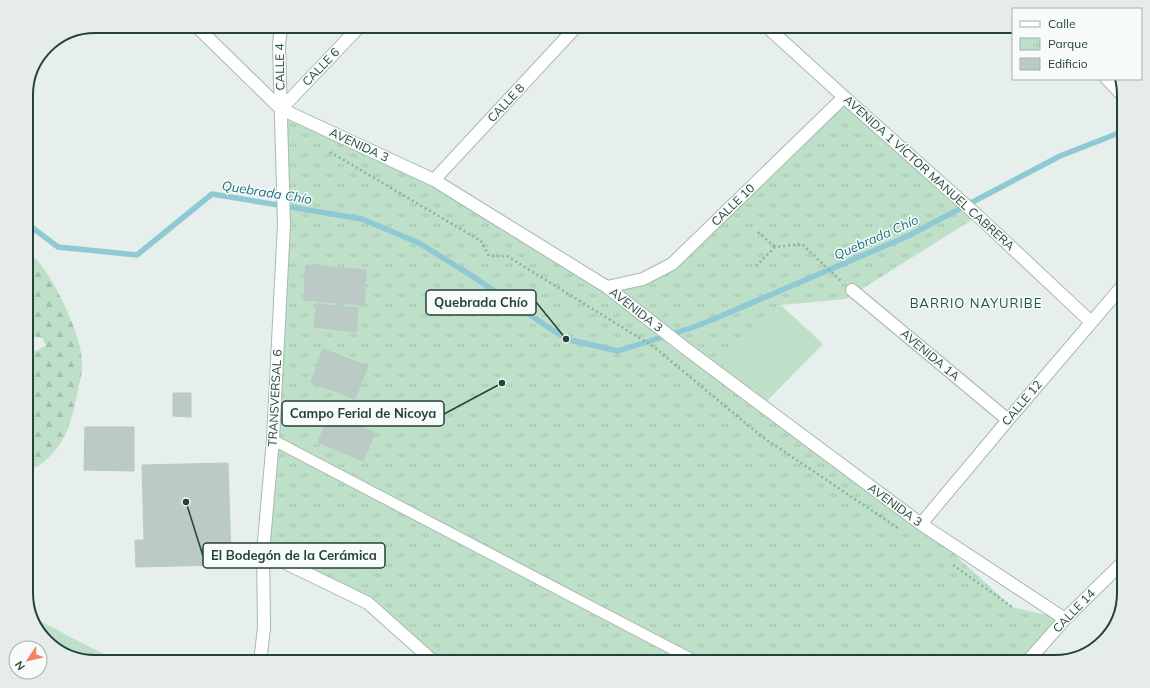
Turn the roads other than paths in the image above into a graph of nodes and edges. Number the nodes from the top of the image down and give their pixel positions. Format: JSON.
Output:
{"nodes":[{"id":1,"x":203,"y":33,"type":"edge"},
{"id":2,"x":281,"y":33,"type":"edge"},
{"id":3,"x":353,"y":33,"type":"edge"},
{"id":4,"x":570,"y":33,"type":"edge"},
{"id":5,"x":774,"y":33,"type":"edge"},
{"id":6,"x":1108,"y":80,"type":"edge"},
{"id":7,"x":1117,"y":89,"type":"edge"},
{"id":8,"x":844,"y":98,"type":"junction"},
{"id":9,"x":281,"y":109,"type":"junction"},
{"id":10,"x":434,"y":180,"type":"junction"},
{"id":11,"x":607,"y":287,"type":"junction"},
{"id":12,"x":852,"y":290,"type":"road end"},
{"id":13,"x":1117,"y":292,"type":"edge"},
{"id":14,"x":1091,"y":322,"type":"junction"},
{"id":15,"x":1008,"y":420,"type":"junction"},
{"id":16,"x":273,"y":440,"type":"junction"},
{"id":17,"x":920,"y":524,"type":"junction"},
{"id":18,"x":263,"y":552,"type":"junction"},
{"id":19,"x":1117,"y":569,"type":"edge"},
{"id":20,"x":1065,"y":619,"type":"junction"},
{"id":21,"x":261,"y":655,"type":"edge"},
{"id":22,"x":426,"y":655,"type":"edge"},
{"id":23,"x":684,"y":655,"type":"edge"},
{"id":24,"x":1033,"y":655,"type":"edge"}],
"edges":[{"from":1,"to":9,"type":"street","name":"AVENIDA 3"},
{"from":2,"to":9,"type":"street","name":"CALLE 4"},
{"from":3,"to":9,"type":"street","name":"CALLE 6"},
{"from":4,"to":10,"type":"street","name":"CALLE 8"},
{"from":5,"to":8,"type":"street","name":"AVENIDA 1 VÍCTOR MANUEL CABRERA"},
{"from":6,"to":7,"type":"street"},
{"from":8,"to":11,"type":"street","name":"CALLE 10"},
{"from":8,"to":14,"type":"street","name":"AVENIDA 1 VÍCTOR MANUEL CABRERA"},
{"from":9,"to":10,"type":"street","name":"AVENIDA 3"},
{"from":9,"to":16,"type":"street","name":"TRANSVERSAL 6"},
{"from":10,"to":11,"type":"street","name":"AVENIDA 3"},
{"from":11,"to":17,"type":"street","name":"AVENIDA 3"},
{"from":12,"to":15,"type":"street","name":"AVENIDA 1A"},
{"from":13,"to":14,"type":"street","name":"CALLE 12"},
{"from":14,"to":15,"type":"street","name":"CALLE 12"},
{"from":15,"to":17,"type":"street","name":"CALLE 12"},
{"from":16,"to":18,"type":"street","name":"TRANSVERSAL 6"},
{"from":16,"to":23,"type":"lane"},
{"from":17,"to":20,"type":"street","name":"AVENIDA 3"},
{"from":18,"to":21,"type":"street","name":"TRANSVERSAL 6"},
{"from":18,"to":22,"type":"street"},
{"from":19,"to":20,"type":"street","name":"CALLE 14"},
{"from":20,"to":24,"type":"street","name":"CALLE 14"}]}
